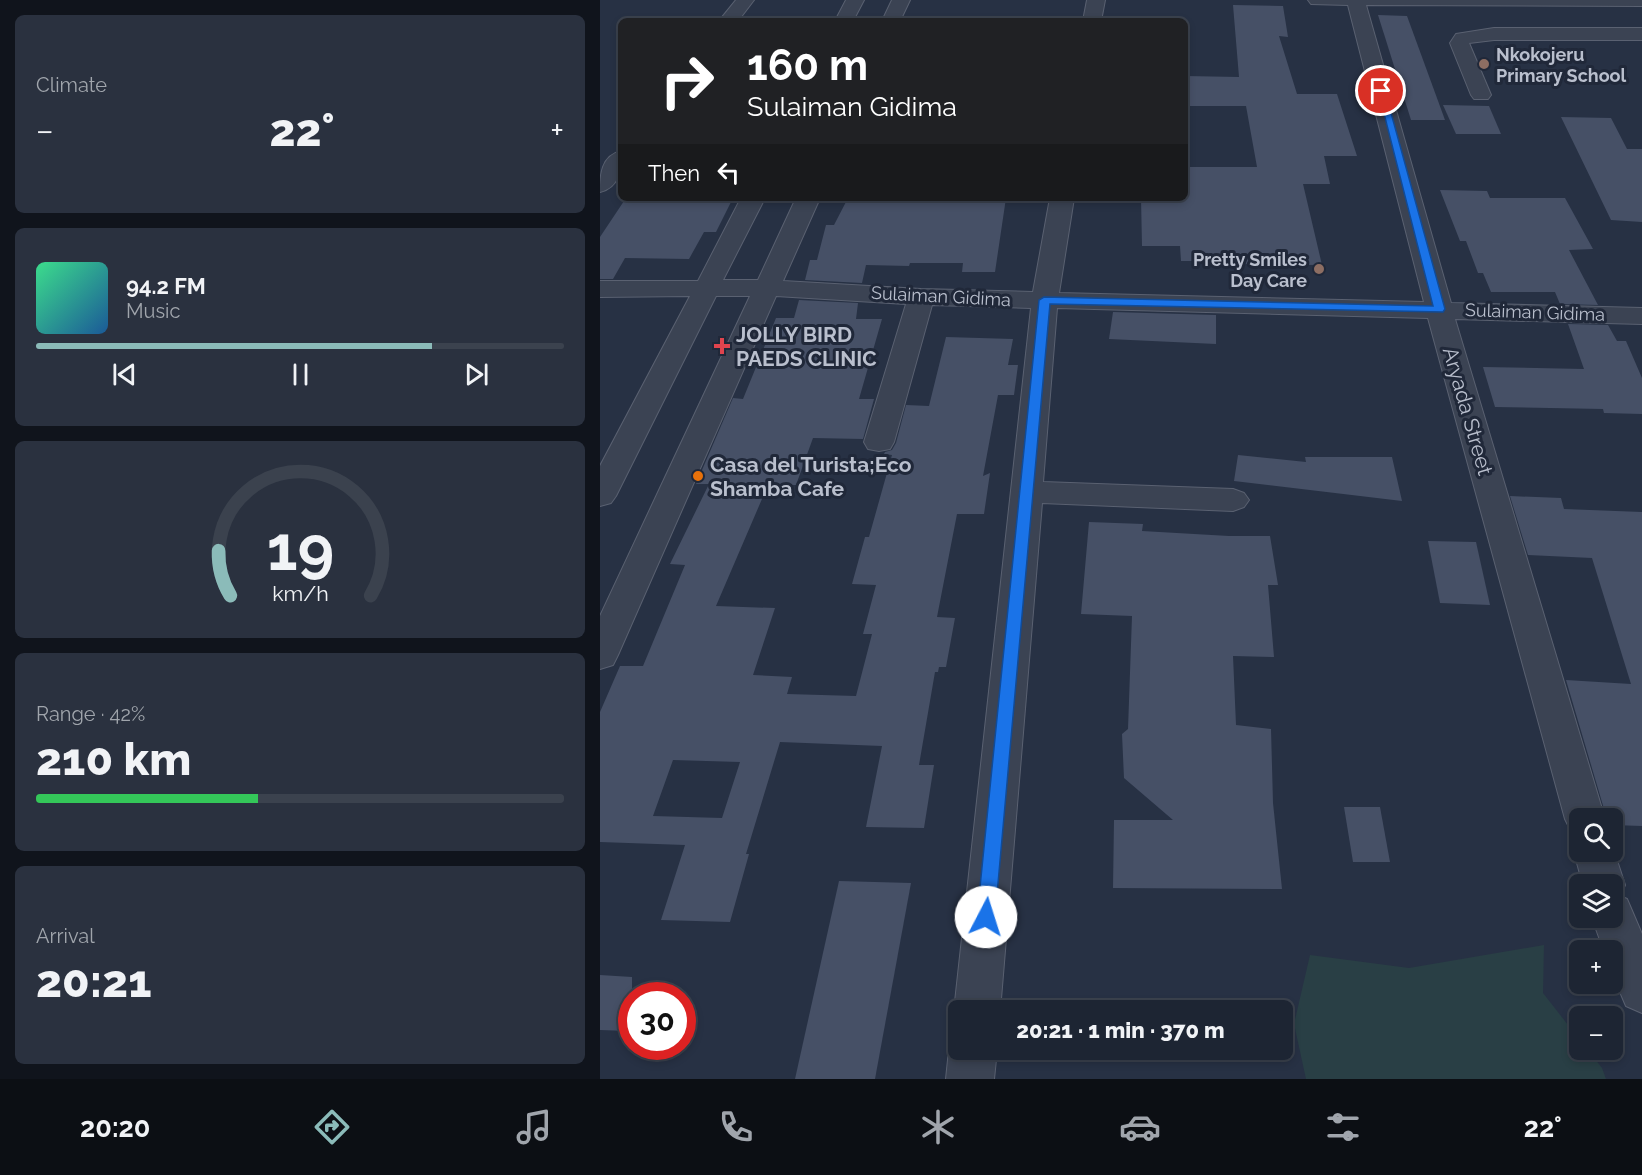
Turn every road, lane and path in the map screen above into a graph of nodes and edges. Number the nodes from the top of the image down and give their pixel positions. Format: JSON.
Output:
{"nodes":[{"id":1,"x":745,"y":0,"type":"edge"},
{"id":2,"x":855,"y":0,"type":"edge"},
{"id":3,"x":901,"y":0,"type":"edge"},
{"id":4,"x":1096,"y":0,"type":"edge"},
{"id":5,"x":1317,"y":0,"type":"edge"},
{"id":6,"x":1617,"y":0,"type":"edge"},
{"id":7,"x":1356,"y":1,"type":"edge"},
{"id":8,"x":1642,"y":1,"type":"edge"},
{"id":9,"x":730,"y":18,"type":"edge"},
{"id":10,"x":846,"y":18,"type":"edge"},
{"id":11,"x":892,"y":18,"type":"edge"},
{"id":12,"x":1093,"y":18,"type":"edge"},
{"id":13,"x":1642,"y":34,"type":"edge"},
{"id":14,"x":1481,"y":95,"type":"dead end"},
{"id":15,"x":618,"y":162,"type":"edge"},
{"id":16,"x":600,"y":185,"type":"edge"},
{"id":17,"x":751,"y":201,"type":"edge"},
{"id":18,"x":807,"y":201,"type":"edge"},
{"id":19,"x":1061,"y":201,"type":"edge"},
{"id":20,"x":705,"y":288,"type":"junction"},
{"id":21,"x":766,"y":288,"type":"junction"},
{"id":22,"x":600,"y":289,"type":"edge"},
{"id":23,"x":921,"y":297,"type":"junction"},
{"id":24,"x":1044,"y":300,"type":"junction"},
{"id":25,"x":1440,"y":309,"type":"junction"},
{"id":26,"x":1642,"y":316,"type":"edge"},
{"id":27,"x":879,"y":442,"type":"dead end"},
{"id":28,"x":1026,"y":492,"type":"junction"},
{"id":29,"x":600,"y":496,"type":"edge"},
{"id":30,"x":1233,"y":500,"type":"dead end"},
{"id":31,"x":600,"y":655,"type":"edge"},
{"id":32,"x":1582,"y":808,"type":"edge"},
{"id":33,"x":1618,"y":928,"type":"edge"},
{"id":34,"x":1642,"y":991,"type":"edge"},
{"id":35,"x":978,"y":1000,"type":"edge"},
{"id":36,"x":972,"y":1060,"type":"edge"},
{"id":37,"x":970,"y":1079,"type":"edge"}],
"edges":[{"from":1,"to":9,"type":"street"},
{"from":2,"to":10,"type":"street"},
{"from":3,"to":11,"type":"street"},
{"from":4,"to":12,"type":"street"},
{"from":5,"to":7,"type":"street"},
{"from":6,"to":7,"type":"street"},
{"from":6,"to":8,"type":"street"},
{"from":7,"to":25,"type":"street","name":"Aryada Street"},
{"from":13,"to":14,"type":"street"},
{"from":15,"to":16,"type":"street"},
{"from":17,"to":20,"type":"street"},
{"from":18,"to":21,"type":"street"},
{"from":19,"to":24,"type":"street"},
{"from":20,"to":21,"type":"street","name":"Sulaiman Gidima"},
{"from":20,"to":22,"type":"street","name":"Sulaiman Gidima"},
{"from":20,"to":29,"type":"street"},
{"from":21,"to":23,"type":"street","name":"Sulaiman Gidima"},
{"from":21,"to":31,"type":"street"},
{"from":23,"to":24,"type":"street","name":"Sulaiman Gidima"},
{"from":23,"to":27,"type":"street"},
{"from":24,"to":25,"type":"street","name":"Sulaiman Gidima"},
{"from":24,"to":28,"type":"street"},
{"from":25,"to":26,"type":"street","name":"Sulaiman Gidima"},
{"from":25,"to":32,"type":"street","name":"Aryada Street"},
{"from":28,"to":30,"type":"street"},
{"from":28,"to":35,"type":"street"},
{"from":33,"to":34,"type":"street"},
{"from":36,"to":37,"type":"street"}]}
